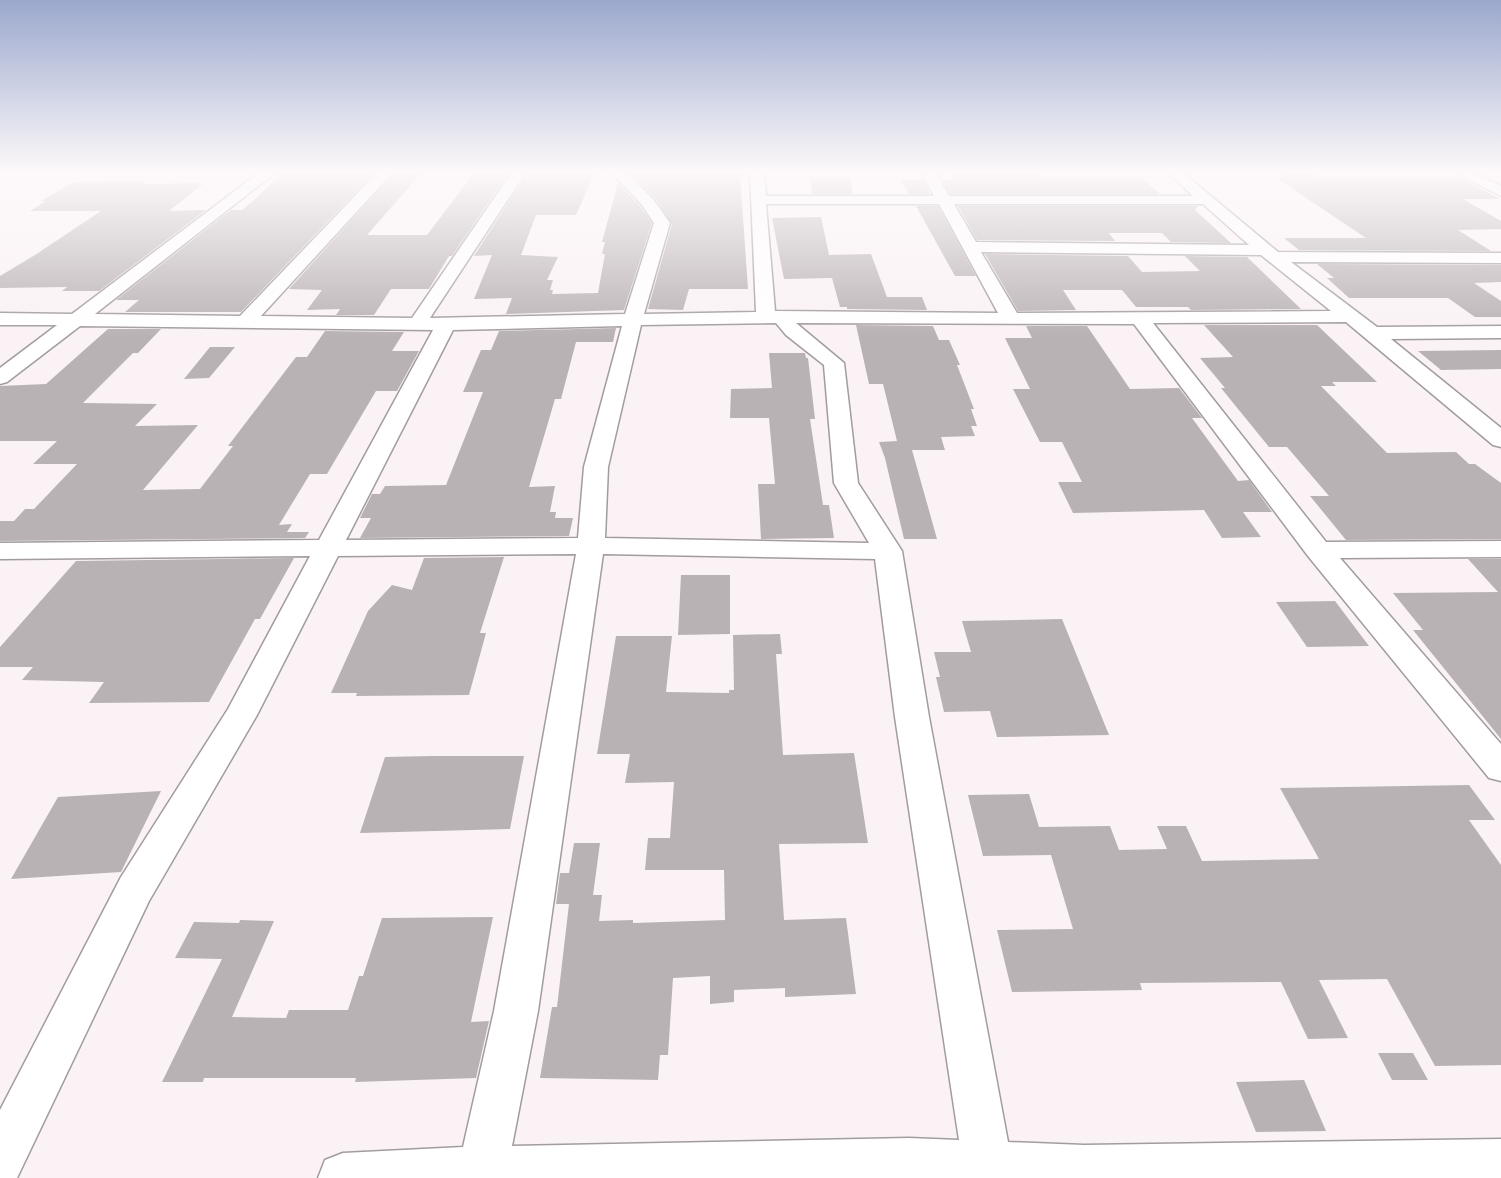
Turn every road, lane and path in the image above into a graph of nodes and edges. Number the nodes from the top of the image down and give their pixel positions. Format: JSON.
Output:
{"nodes":[{"id":1,"x":197,"y":227,"type":"edge"},
{"id":2,"x":334,"y":227,"type":"edge"},
{"id":3,"x":482,"y":227,"type":"edge"},
{"id":4,"x":661,"y":227,"type":"edge"},
{"id":5,"x":763,"y":227,"type":"edge"},
{"id":6,"x":960,"y":227,"type":"edge"},
{"id":7,"x":1237,"y":227,"type":"edge"},
{"id":8,"x":971,"y":247,"type":"junction"},
{"id":9,"x":1270,"y":254,"type":"junction"},
{"id":10,"x":1501,"y":258,"type":"edge"},
{"id":11,"x":1350,"y":316,"type":"junction"},
{"id":12,"x":774,"y":317,"type":"junction"},
{"id":13,"x":1139,"y":318,"type":"junction"},
{"id":14,"x":0,"y":319,"type":"edge"},
{"id":15,"x":76,"y":319,"type":"junction"},
{"id":16,"x":1011,"y":319,"type":"junction"},
{"id":17,"x":633,"y":320,"type":"junction"},
{"id":18,"x":244,"y":323,"type":"junction"},
{"id":19,"x":417,"y":324,"type":"junction"},
{"id":20,"x":446,"y":324,"type":"junction"},
{"id":21,"x":1501,"y":332,"type":"edge"},
{"id":22,"x":1372,"y":333,"type":"junction"},
{"id":23,"x":0,"y":378,"type":"edge"},
{"id":24,"x":1501,"y":440,"type":"edge"},
{"id":25,"x":591,"y":546,"type":"junction"},
{"id":26,"x":328,"y":547,"type":"junction"},
{"id":27,"x":1501,"y":549,"type":"edge"},
{"id":28,"x":1318,"y":550,"type":"junction"},
{"id":29,"x":0,"y":551,"type":"edge"},
{"id":30,"x":888,"y":551,"type":"junction"},
{"id":31,"x":1501,"y":768,"type":"edge"},
{"id":32,"x":0,"y":1161,"type":"edge"},
{"id":33,"x":1501,"y":1162,"type":"edge"},
{"id":34,"x":482,"y":1171,"type":"junction"},
{"id":35,"x":989,"y":1172,"type":"edge"},
{"id":36,"x":1311,"y":1172,"type":"edge"},
{"id":37,"x":343,"y":1178,"type":"edge"}],
"edges":[{"from":1,"to":15,"type":"street"},
{"from":2,"to":18,"type":"street"},
{"from":3,"to":19,"type":"street"},
{"from":4,"to":17,"type":"street"},
{"from":5,"to":12,"type":"street"},
{"from":6,"to":8,"type":"street"},
{"from":7,"to":9,"type":"street"},
{"from":8,"to":9,"type":"street"},
{"from":8,"to":16,"type":"street"},
{"from":9,"to":10,"type":"street"},
{"from":9,"to":11,"type":"street"},
{"from":11,"to":13,"type":"street"},
{"from":11,"to":22,"type":"street"},
{"from":12,"to":16,"type":"street"},
{"from":12,"to":17,"type":"street"},
{"from":12,"to":30,"type":"street"},
{"from":13,"to":16,"type":"street"},
{"from":13,"to":28,"type":"street"},
{"from":14,"to":15,"type":"street"},
{"from":15,"to":18,"type":"street"},
{"from":15,"to":23,"type":"street"},
{"from":17,"to":20,"type":"street"},
{"from":17,"to":25,"type":"street"},
{"from":18,"to":19,"type":"street"},
{"from":19,"to":20,"type":"street"},
{"from":20,"to":26,"type":"street"},
{"from":21,"to":22,"type":"street"},
{"from":22,"to":24,"type":"street"},
{"from":25,"to":26,"type":"street"},
{"from":25,"to":30,"type":"street"},
{"from":25,"to":34,"type":"street"},
{"from":26,"to":29,"type":"street"},
{"from":26,"to":32,"type":"street"},
{"from":27,"to":28,"type":"street"},
{"from":28,"to":31,"type":"street"},
{"from":30,"to":35,"type":"street"},
{"from":33,"to":36,"type":"street"},
{"from":34,"to":35,"type":"street"},
{"from":34,"to":37,"type":"street"},
{"from":35,"to":36,"type":"street"}]}
